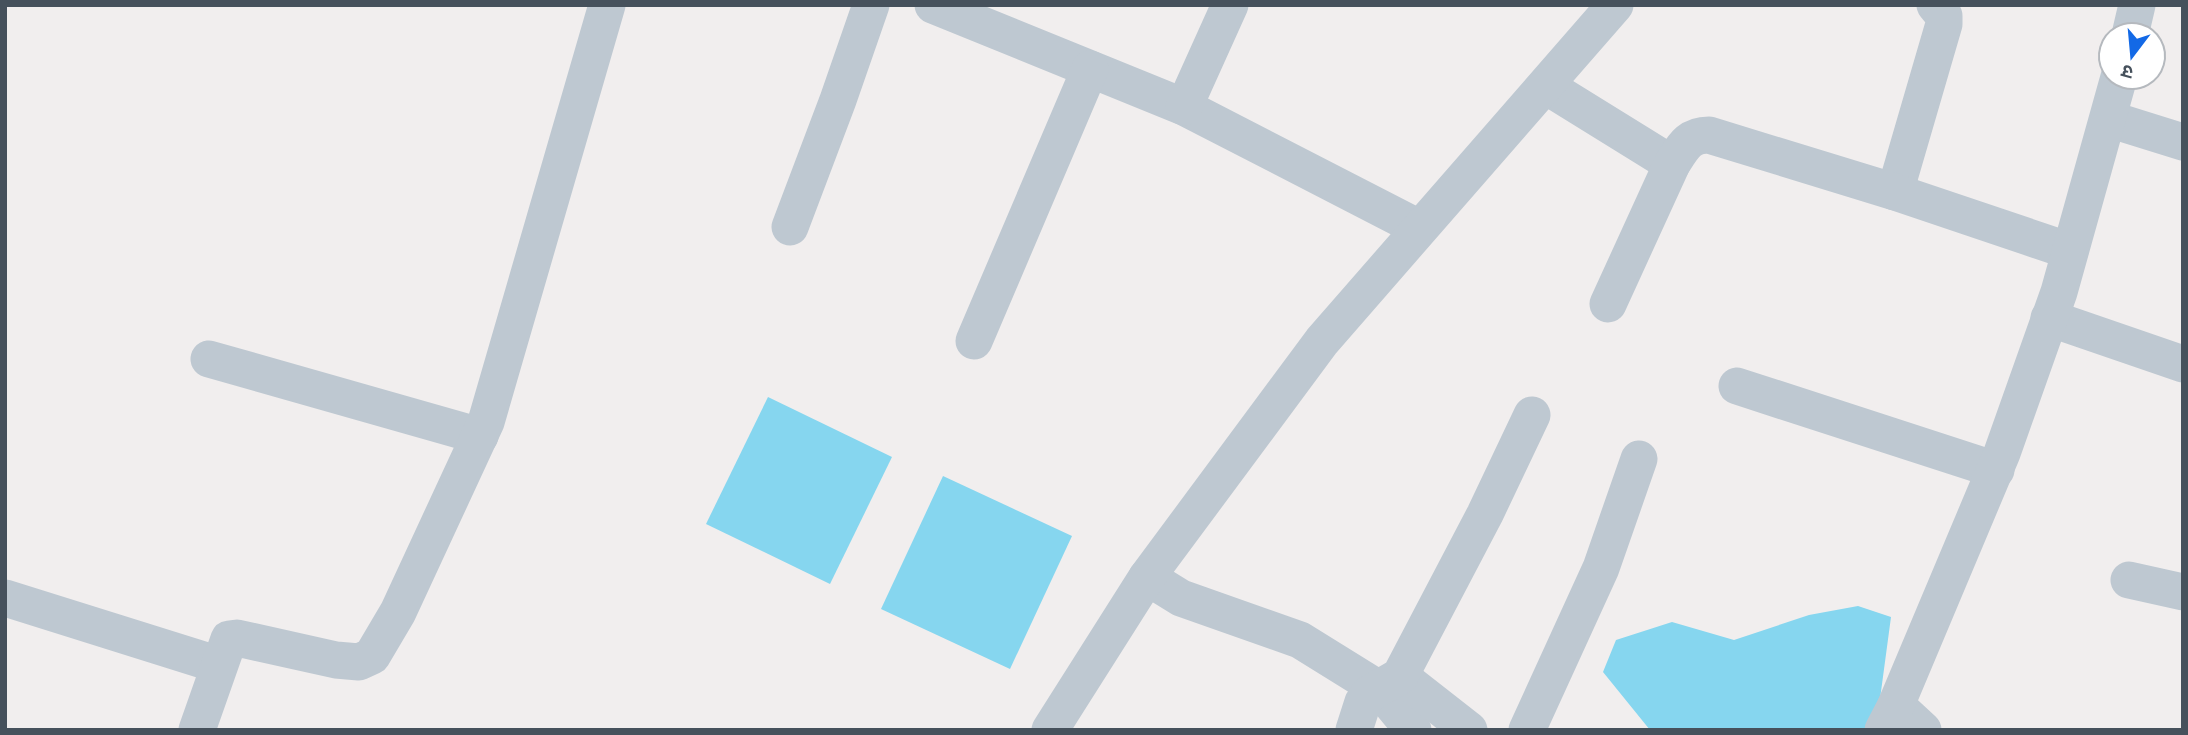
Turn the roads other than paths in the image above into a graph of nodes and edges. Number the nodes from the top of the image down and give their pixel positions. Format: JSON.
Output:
{"nodes":[{"id":1,"x":607,"y":5,"type":"edge"},
{"id":2,"x":871,"y":5,"type":"edge"},
{"id":3,"x":933,"y":5,"type":"edge"},
{"id":4,"x":1230,"y":5,"type":"edge"},
{"id":5,"x":1615,"y":5,"type":"edge"},
{"id":6,"x":1935,"y":5,"type":"edge"},
{"id":7,"x":1090,"y":69,"type":"junction"},
{"id":8,"x":1546,"y":86,"type":"junction"},
{"id":9,"x":2116,"y":91,"type":"edge"},
{"id":10,"x":1184,"y":107,"type":"junction"},
{"id":11,"x":2109,"y":119,"type":"junction"},
{"id":12,"x":2183,"y":142,"type":"edge"},
{"id":13,"x":1672,"y":164,"type":"junction"},
{"id":14,"x":1895,"y":192,"type":"junction"},
{"id":15,"x":790,"y":227,"type":"dead end"},
{"id":16,"x":1419,"y":228,"type":"junction"},
{"id":17,"x":2070,"y":251,"type":"junction"},
{"id":18,"x":1608,"y":304,"type":"dead end"},
{"id":19,"x":2049,"y":318,"type":"junction"},
{"id":20,"x":974,"y":341,"type":"dead end"},
{"id":21,"x":209,"y":359,"type":"dead end"},
{"id":22,"x":2183,"y":364,"type":"edge"},
{"id":23,"x":1737,"y":386,"type":"dead end"},
{"id":24,"x":1532,"y":415,"type":"dead end"},
{"id":25,"x":480,"y":436,"type":"junction"},
{"id":26,"x":1639,"y":459,"type":"dead end"},
{"id":27,"x":1996,"y":470,"type":"junction"},
{"id":28,"x":1147,"y":577,"type":"junction"},
{"id":29,"x":2129,"y":580,"type":"dead end"},
{"id":30,"x":2183,"y":592,"type":"edge"},
{"id":31,"x":5,"y":598,"type":"edge"},
{"id":32,"x":219,"y":665,"type":"junction"},
{"id":33,"x":1390,"y":683,"type":"junction"},
{"id":34,"x":1890,"y":717,"type":"edge"},
{"id":35,"x":202,"y":729,"type":"edge"},
{"id":36,"x":1050,"y":730,"type":"edge"},
{"id":37,"x":1354,"y":730,"type":"edge"},
{"id":38,"x":1413,"y":730,"type":"edge"},
{"id":39,"x":1469,"y":730,"type":"edge"},
{"id":40,"x":1527,"y":730,"type":"edge"},
{"id":41,"x":1923,"y":730,"type":"edge"}],
"edges":[{"from":1,"to":25,"type":"street"},
{"from":2,"to":15,"type":"street"},
{"from":3,"to":7,"type":"street"},
{"from":4,"to":10,"type":"street"},
{"from":5,"to":8,"type":"street"},
{"from":6,"to":14,"type":"street"},
{"from":7,"to":10,"type":"street"},
{"from":7,"to":20,"type":"street"},
{"from":8,"to":13,"type":"street"},
{"from":8,"to":16,"type":"street"},
{"from":9,"to":11,"type":"street"},
{"from":10,"to":16,"type":"street"},
{"from":11,"to":12,"type":"street"},
{"from":11,"to":17,"type":"street"},
{"from":13,"to":14,"type":"street"},
{"from":13,"to":18,"type":"street"},
{"from":14,"to":17,"type":"street"},
{"from":16,"to":28,"type":"street"},
{"from":17,"to":19,"type":"street"},
{"from":19,"to":22,"type":"street"},
{"from":19,"to":27,"type":"street"},
{"from":21,"to":25,"type":"street"},
{"from":23,"to":27,"type":"street"},
{"from":24,"to":33,"type":"street"},
{"from":25,"to":32,"type":"street"},
{"from":26,"to":40,"type":"street"},
{"from":27,"to":34,"type":"street"},
{"from":28,"to":33,"type":"street"},
{"from":28,"to":36,"type":"street"},
{"from":29,"to":30,"type":"street"},
{"from":31,"to":32,"type":"street"},
{"from":32,"to":35,"type":"street"},
{"from":33,"to":37,"type":"street"},
{"from":33,"to":38,"type":"street"},
{"from":33,"to":39,"type":"street"},
{"from":34,"to":41,"type":"street"}]}
